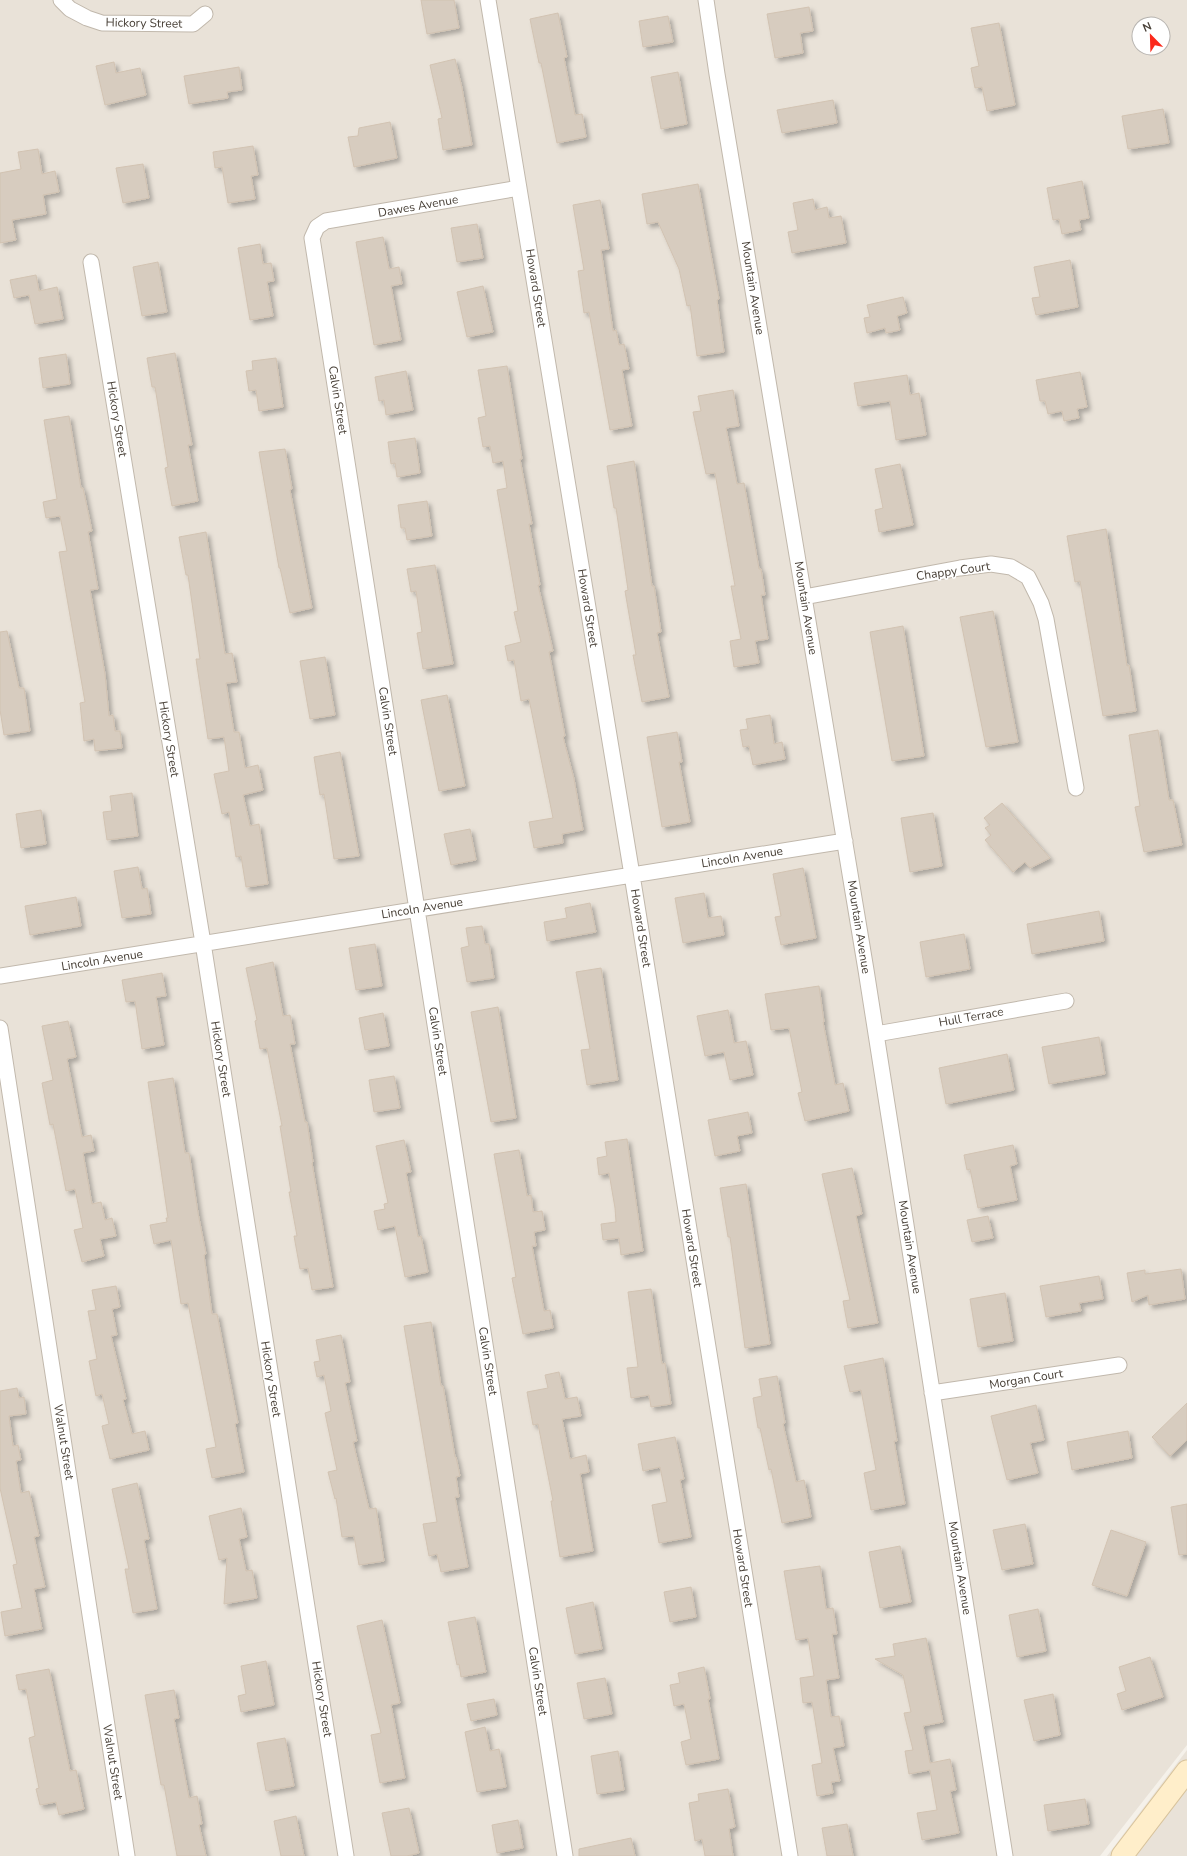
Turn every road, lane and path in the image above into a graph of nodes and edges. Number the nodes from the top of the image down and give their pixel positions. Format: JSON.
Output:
{"nodes":[{"id":1,"x":61,"y":0,"type":"edge"},
{"id":2,"x":488,"y":0,"type":"edge"},
{"id":3,"x":706,"y":0,"type":"edge"},
{"id":4,"x":205,"y":14,"type":"dead end"},
{"id":5,"x":519,"y":188,"type":"junction"},
{"id":6,"x":317,"y":227,"type":"joint"},
{"id":7,"x":91,"y":262,"type":"dead end"},
{"id":8,"x":804,"y":597,"type":"junction"},
{"id":9,"x":1076,"y":788,"type":"dead end"},
{"id":10,"x":845,"y":841,"type":"junction"},
{"id":11,"x":632,"y":875,"type":"junction"},
{"id":12,"x":418,"y":909,"type":"junction"},
{"id":13,"x":203,"y":944,"type":"junction"},
{"id":14,"x":0,"y":976,"type":"edge"},
{"id":15,"x":1066,"y":1001,"type":"dead end"},
{"id":16,"x":0,"y":1028,"type":"edge"},
{"id":17,"x":876,"y":1034,"type":"junction"},
{"id":18,"x":1119,"y":1365,"type":"dead end"},
{"id":19,"x":932,"y":1393,"type":"junction"},
{"id":20,"x":1187,"y":1770,"type":"edge"},
{"id":21,"x":127,"y":1856,"type":"edge"},
{"id":22,"x":346,"y":1856,"type":"edge"},
{"id":23,"x":565,"y":1856,"type":"edge"},
{"id":24,"x":790,"y":1856,"type":"edge"},
{"id":25,"x":1005,"y":1856,"type":"edge"},
{"id":26,"x":1122,"y":1856,"type":"edge"}],
"edges":[{"from":1,"to":4,"type":"street","name":"Hickory Street"},
{"from":2,"to":5,"type":"street","name":"Howard Street"},
{"from":3,"to":8,"type":"street","name":"Mountain Avenue"},
{"from":5,"to":6,"type":"street","name":"Dawes Avenue"},
{"from":5,"to":11,"type":"street","name":"Howard Street"},
{"from":6,"to":12,"type":"street","name":"Calvin Street"},
{"from":7,"to":13,"type":"street","name":"Hickory Street"},
{"from":8,"to":9,"type":"street","name":"Chappy Court"},
{"from":8,"to":10,"type":"street","name":"Mountain Avenue"},
{"from":10,"to":11,"type":"street","name":"Lincoln Avenue"},
{"from":10,"to":17,"type":"street","name":"Mountain Avenue"},
{"from":11,"to":12,"type":"street","name":"Lincoln Avenue"},
{"from":11,"to":24,"type":"street","name":"Howard Street"},
{"from":12,"to":13,"type":"street","name":"Lincoln Avenue"},
{"from":12,"to":23,"type":"street","name":"Calvin Street"},
{"from":13,"to":14,"type":"street","name":"Lincoln Avenue"},
{"from":13,"to":22,"type":"street","name":"Hickory Street"},
{"from":15,"to":17,"type":"street","name":"Hull Terrace"},
{"from":16,"to":21,"type":"street","name":"Walnut Street"},
{"from":17,"to":19,"type":"street","name":"Mountain Avenue"},
{"from":18,"to":19,"type":"street","name":"Morgan Court"},
{"from":19,"to":25,"type":"street","name":"Mountain Avenue"},
{"from":20,"to":26,"type":"main road"}]}
